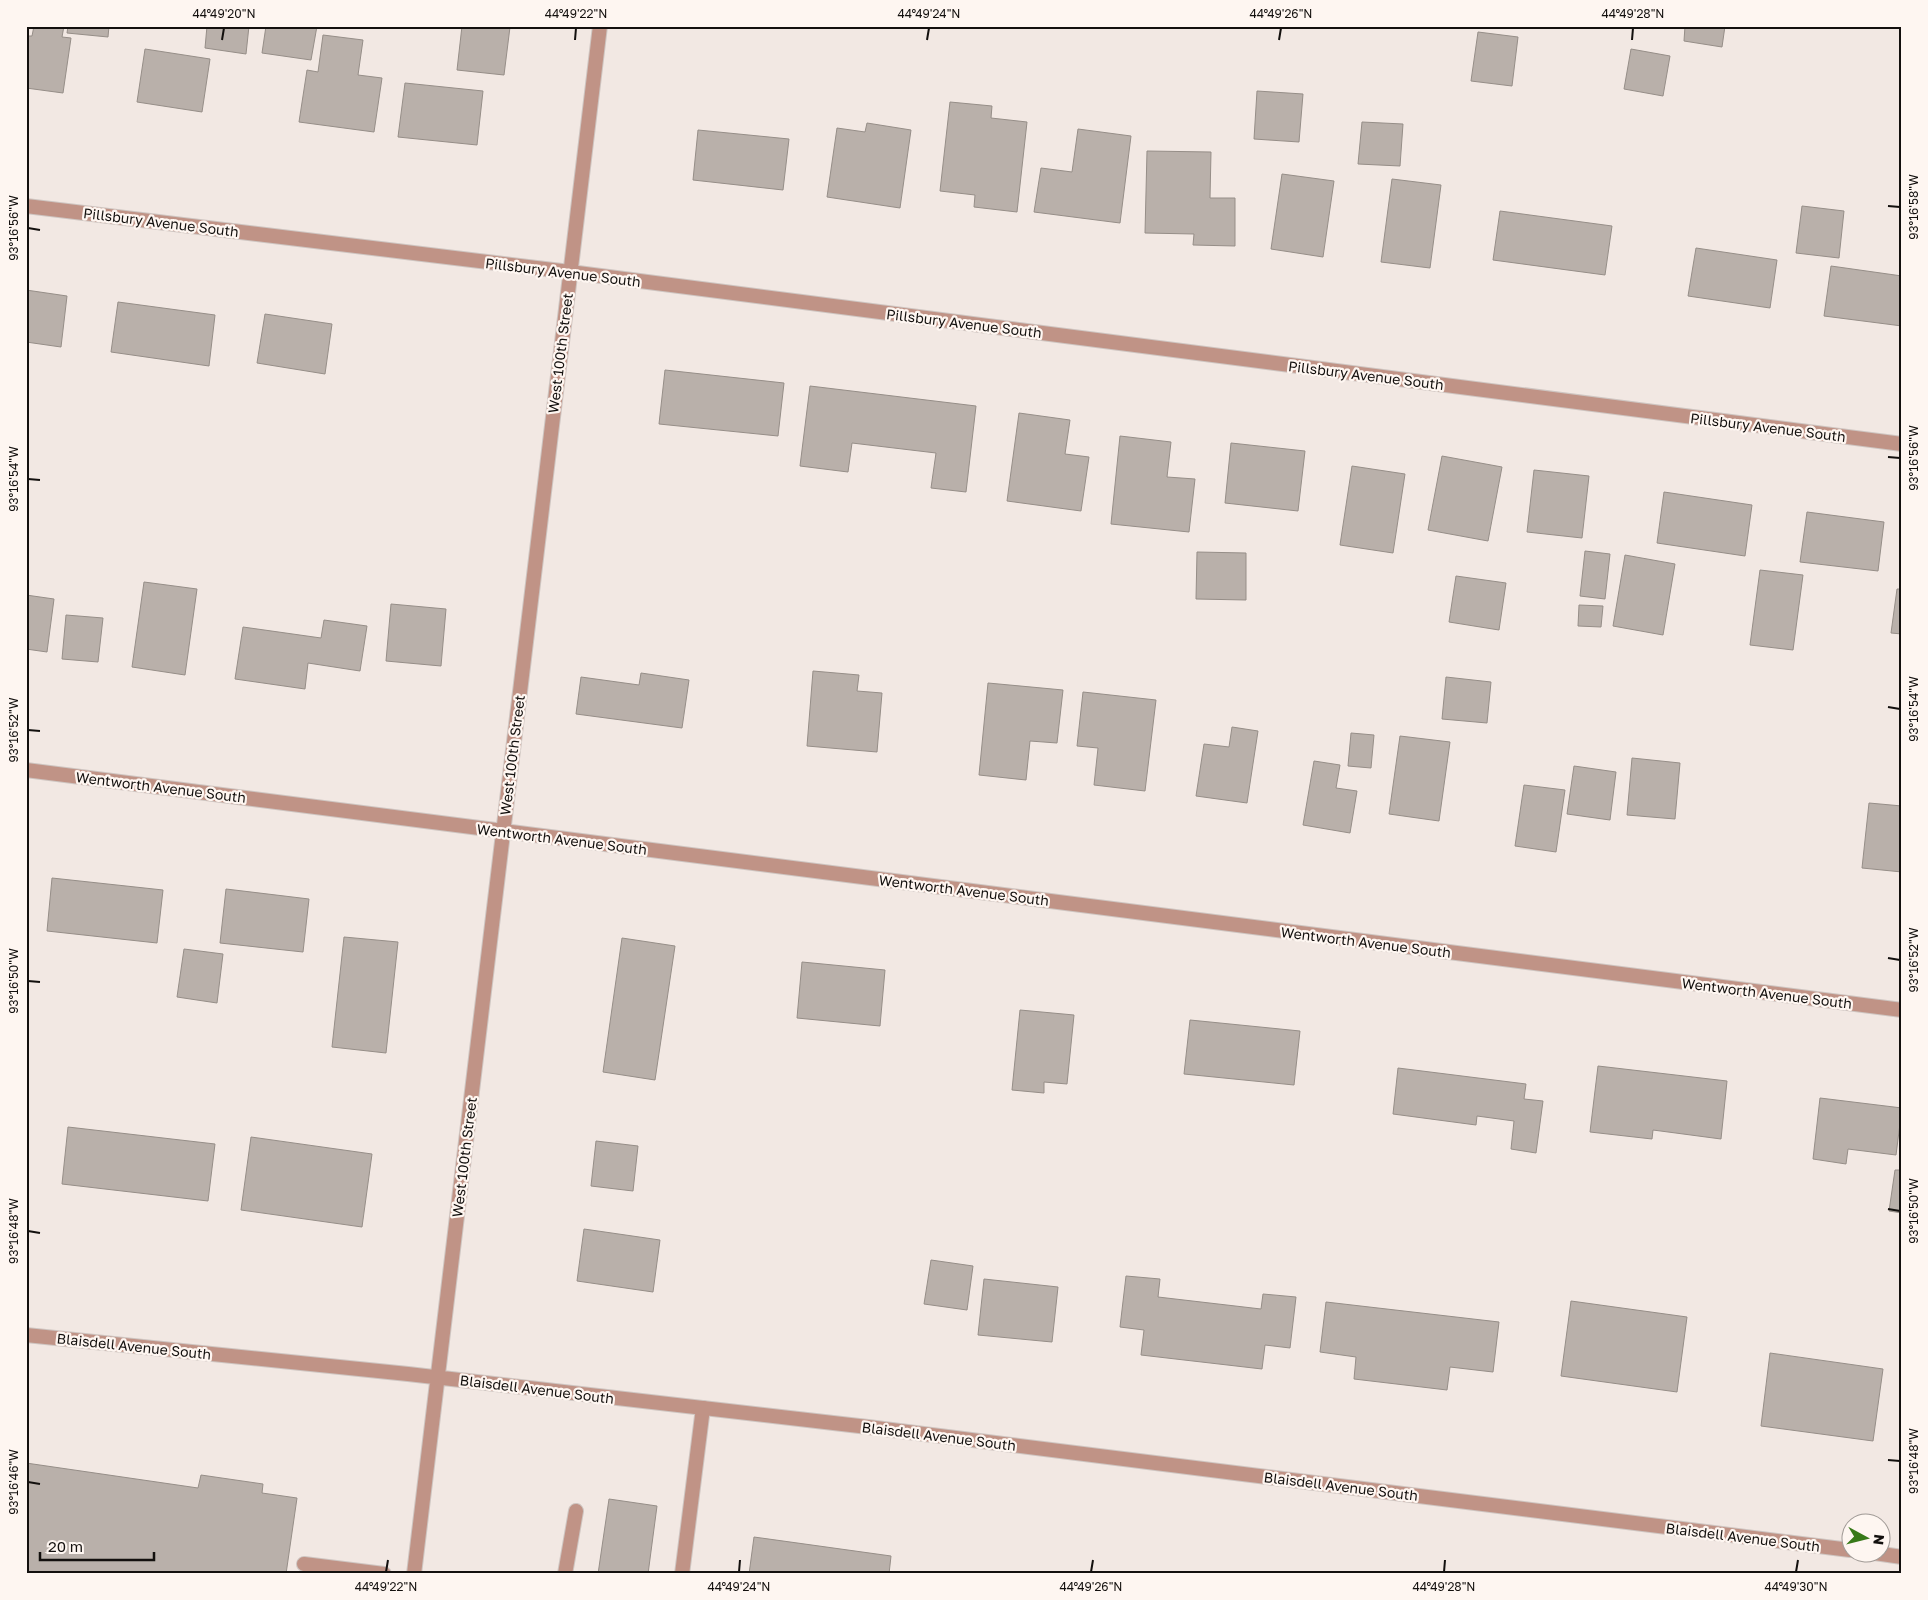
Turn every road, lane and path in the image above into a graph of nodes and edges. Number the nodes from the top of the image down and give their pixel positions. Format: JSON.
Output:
{"nodes":[{"id":1,"x":600,"y":26,"type":"edge"},
{"id":2,"x":26,"y":206,"type":"edge"},
{"id":3,"x":570,"y":272,"type":"junction"},
{"id":4,"x":1902,"y":444,"type":"edge"},
{"id":5,"x":26,"y":770,"type":"edge"},
{"id":6,"x":503,"y":831,"type":"junction"},
{"id":7,"x":1902,"y":1010,"type":"edge"},
{"id":8,"x":26,"y":1335,"type":"edge"},
{"id":9,"x":437,"y":1377,"type":"junction"},
{"id":10,"x":703,"y":1408,"type":"junction"},
{"id":11,"x":576,"y":1511,"type":"dead end"},
{"id":12,"x":1840,"y":1549,"type":"edge"},
{"id":13,"x":304,"y":1564,"type":"dead end"},
{"id":14,"x":384,"y":1574,"type":"edge"},
{"id":15,"x":414,"y":1574,"type":"edge"},
{"id":16,"x":565,"y":1574,"type":"edge"},
{"id":17,"x":682,"y":1574,"type":"edge"}],
"edges":[{"from":1,"to":3,"type":"street","name":"West 100th Street"},
{"from":2,"to":3,"type":"street","name":"Pillsbury Avenue South"},
{"from":3,"to":4,"type":"street","name":"Pillsbury Avenue South"},
{"from":3,"to":6,"type":"street","name":"West 100th Street"},
{"from":5,"to":6,"type":"street","name":"Wentworth Avenue South"},
{"from":6,"to":7,"type":"street","name":"Wentworth Avenue South"},
{"from":6,"to":9,"type":"street","name":"West 100th Street"},
{"from":8,"to":9,"type":"street","name":"Blaisdell Avenue South"},
{"from":9,"to":10,"type":"street","name":"Blaisdell Avenue South"},
{"from":9,"to":15,"type":"street","name":"West 100th Street"},
{"from":10,"to":12,"type":"street","name":"Blaisdell Avenue South"},
{"from":10,"to":17,"type":"street"},
{"from":11,"to":16,"type":"street"},
{"from":13,"to":14,"type":"street"}]}
